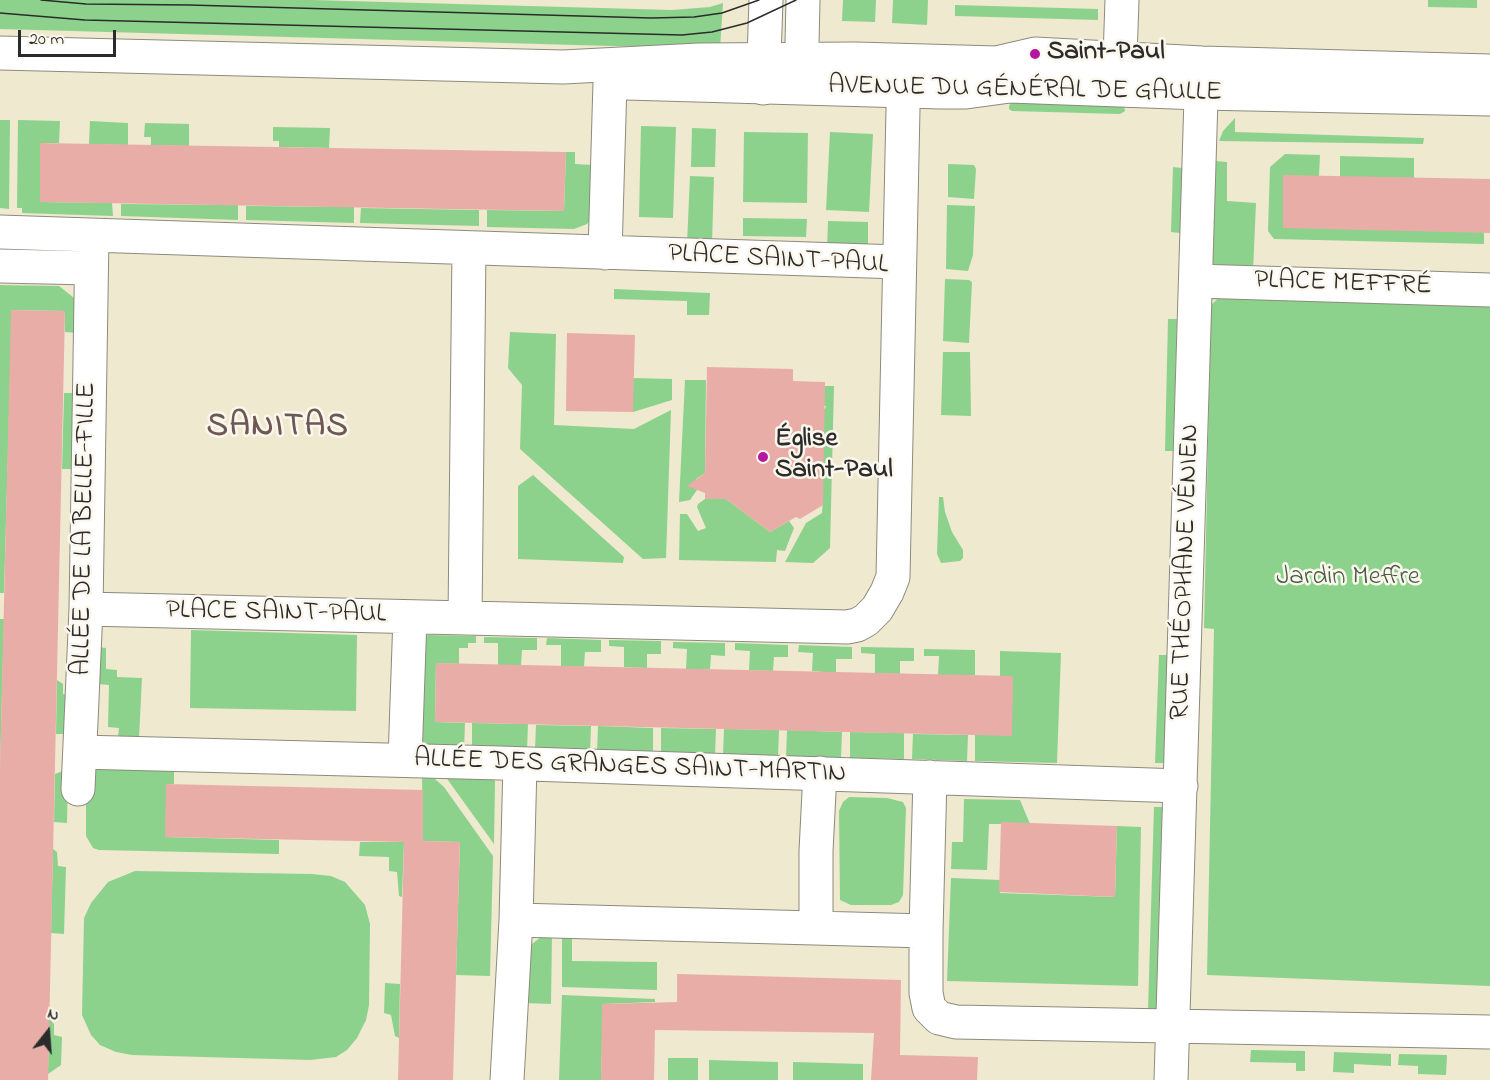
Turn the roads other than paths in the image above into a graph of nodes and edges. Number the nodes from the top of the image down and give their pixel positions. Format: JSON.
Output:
{"nodes":[{"id":1,"x":766,"y":0,"type":"edge"},
{"id":2,"x":803,"y":0,"type":"edge"},
{"id":3,"x":1122,"y":0,"type":"edge"},
{"id":4,"x":0,"y":53,"type":"edge"},
{"id":5,"x":1120,"y":58,"type":"junction"},
{"id":6,"x":563,"y":67,"type":"junction"},
{"id":7,"x":1490,"y":71,"type":"edge"},
{"id":8,"x":764,"y":74,"type":"junction"},
{"id":9,"x":801,"y":74,"type":"junction"},
{"id":10,"x":904,"y":76,"type":"junction"},
{"id":11,"x":1202,"y":78,"type":"junction"},
{"id":12,"x":610,"y":82,"type":"junction"},
{"id":13,"x":1490,"y":99,"type":"edge"},
{"id":14,"x":0,"y":232,"type":"edge"},
{"id":15,"x":92,"y":236,"type":"junction"},
{"id":16,"x":470,"y":248,"type":"junction"},
{"id":17,"x":605,"y":253,"type":"junction"},
{"id":18,"x":899,"y":262,"type":"junction"},
{"id":19,"x":0,"y":266,"type":"edge"},
{"id":20,"x":91,"y":268,"type":"junction"},
{"id":21,"x":1196,"y":281,"type":"junction"},
{"id":22,"x":1490,"y":290,"type":"edge"},
{"id":23,"x":86,"y":609,"type":"junction"},
{"id":24,"x":410,"y":617,"type":"junction"},
{"id":25,"x":465,"y":618,"type":"junction"},
{"id":26,"x":80,"y":752,"type":"junction"},
{"id":27,"x":405,"y":760,"type":"junction"},
{"id":28,"x":520,"y":764,"type":"junction"},
{"id":29,"x":820,"y":773,"type":"junction"},
{"id":30,"x":930,"y":777,"type":"junction"},
{"id":31,"x":1180,"y":786,"type":"junction"},
{"id":32,"x":78,"y":789,"type":"dead end"},
{"id":33,"x":516,"y":920,"type":"junction"},
{"id":34,"x":816,"y":928,"type":"junction"},
{"id":35,"x":926,"y":931,"type":"junction"},
{"id":36,"x":1173,"y":1026,"type":"junction"},
{"id":37,"x":1490,"y":1032,"type":"edge"},
{"id":38,"x":507,"y":1080,"type":"edge"},
{"id":39,"x":1171,"y":1080,"type":"edge"}],
"edges":[{"from":1,"to":8,"type":"street"},
{"from":2,"to":9,"type":"street"},
{"from":3,"to":5,"type":"street"},
{"from":4,"to":6,"type":"street","name":"AVENUE DU GÉNÉRAL DE GAULLE"},
{"from":5,"to":10,"type":"street","name":"AVENUE DU GÉNÉRAL DE GAULLE"},
{"from":5,"to":11,"type":"street","name":"AVENUE DU GÉNÉRAL DE GAULLE"},
{"from":6,"to":8,"type":"street","name":"AVENUE DU GÉNÉRAL DE GAULLE"},
{"from":6,"to":12,"type":"street","name":"AVENUE DU GÉNÉRAL DE GAULLE"},
{"from":7,"to":11,"type":"street","name":"AVENUE DU GÉNÉRAL DE GAULLE"},
{"from":8,"to":9,"type":"street","name":"AVENUE DU GÉNÉRAL DE GAULLE"},
{"from":8,"to":12,"type":"street","name":"AVENUE DU GÉNÉRAL DE GAULLE"},
{"from":9,"to":10,"type":"street","name":"AVENUE DU GÉNÉRAL DE GAULLE"},
{"from":10,"to":11,"type":"street","name":"AVENUE DU GÉNÉRAL DE GAULLE"},
{"from":10,"to":18,"type":"street"},
{"from":11,"to":13,"type":"street","name":"AVENUE DU GÉNÉRAL DE GAULLE"},
{"from":11,"to":21,"type":"street","name":"RUE THÉOPHANE VÉNIEN"},
{"from":12,"to":17,"type":"street"},
{"from":14,"to":15,"type":"street"},
{"from":15,"to":16,"type":"street","name":"PLACE SAINT-PAUL"},
{"from":15,"to":20,"type":"street","name":"ALLÉE DE LA BELLE-FILLE"},
{"from":16,"to":17,"type":"street","name":"PLACE SAINT-PAUL"},
{"from":16,"to":25,"type":"street"},
{"from":17,"to":18,"type":"street","name":"PLACE SAINT-PAUL"},
{"from":18,"to":25,"type":"street","name":"PLACE SAINT-PAUL"},
{"from":19,"to":20,"type":"street"},
{"from":20,"to":23,"type":"street","name":"ALLÉE DE LA BELLE-FILLE"},
{"from":21,"to":22,"type":"street","name":"PLACE MEFFRÉ"},
{"from":21,"to":31,"type":"street","name":"RUE THÉOPHANE VÉNIEN"},
{"from":23,"to":24,"type":"street","name":"PLACE SAINT-PAUL"},
{"from":23,"to":26,"type":"street","name":"ALLÉE DE LA BELLE-FILLE"},
{"from":24,"to":25,"type":"street","name":"PLACE SAINT-PAUL"},
{"from":24,"to":27,"type":"street"},
{"from":26,"to":27,"type":"street","name":"ALLÉE DES GRANGES SAINT-MARTIN"},
{"from":26,"to":32,"type":"street","name":"ALLÉE DE LA BELLE-FILLE"},
{"from":27,"to":28,"type":"street","name":"ALLÉE DES GRANGES SAINT-MARTIN"},
{"from":28,"to":29,"type":"street","name":"ALLÉE DES GRANGES SAINT-MARTIN"},
{"from":28,"to":33,"type":"street"},
{"from":29,"to":30,"type":"street","name":"ALLÉE DES GRANGES SAINT-MARTIN"},
{"from":29,"to":34,"type":"street"},
{"from":30,"to":31,"type":"street","name":"ALLÉE DES GRANGES SAINT-MARTIN"},
{"from":30,"to":35,"type":"street"},
{"from":31,"to":36,"type":"street","name":"RUE THÉOPHANE VÉNIEN"},
{"from":33,"to":34,"type":"street"},
{"from":33,"to":38,"type":"street"},
{"from":34,"to":35,"type":"street"},
{"from":35,"to":36,"type":"street"},
{"from":36,"to":37,"type":"street"},
{"from":36,"to":39,"type":"street","name":"RUE THÉOPHANE VÉNIEN"}]}
